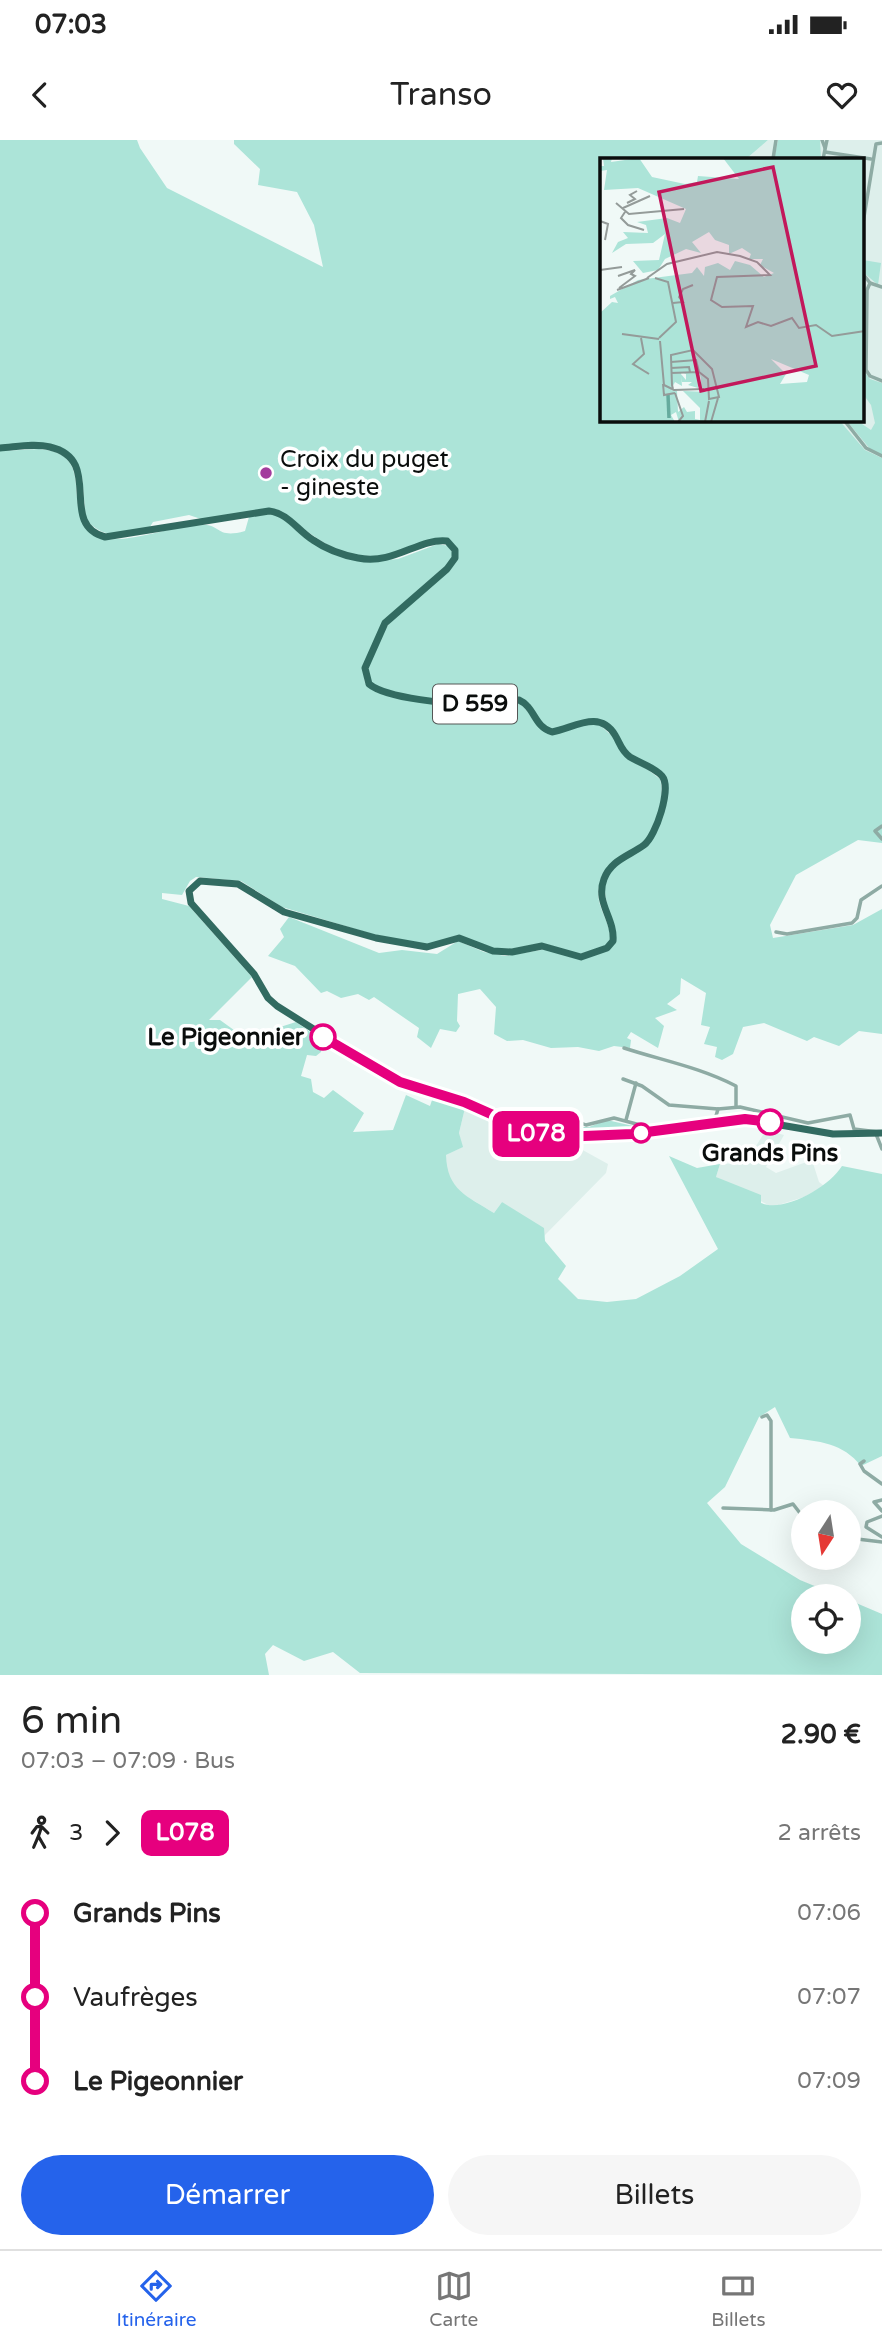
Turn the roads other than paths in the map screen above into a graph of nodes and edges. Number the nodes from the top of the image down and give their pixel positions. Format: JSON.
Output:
{"nodes":[{"id":1,"x":776,"y":140,"type":"edge"},
{"id":2,"x":824,"y":140,"type":"edge"},
{"id":3,"x":882,"y":143,"type":"edge"},
{"id":4,"x":825,"y":150,"type":"junction"},
{"id":5,"x":773,"y":158,"type":"edge"},
{"id":6,"x":823,"y":158,"type":"edge"},
{"id":7,"x":871,"y":159,"type":"junction"},
{"id":8,"x":864,"y":215,"type":"edge"},
{"id":9,"x":864,"y":275,"type":"edge"},
{"id":10,"x":870,"y":283,"type":"junction"},
{"id":11,"x":882,"y":287,"type":"edge"},
{"id":12,"x":882,"y":381,"type":"edge"},
{"id":13,"x":846,"y":422,"type":"edge"},
{"id":14,"x":0,"y":448,"type":"edge"},
{"id":15,"x":882,"y":456,"type":"edge"},
{"id":16,"x":882,"y":826,"type":"edge"},
{"id":17,"x":882,"y":839,"type":"edge"},
{"id":18,"x":882,"y":886,"type":"edge"},
{"id":19,"x":776,"y":932,"type":"dead end"},
{"id":20,"x":624,"y":1048,"type":"dead end"},
{"id":21,"x":623,"y":1079,"type":"dead end"},
{"id":22,"x":636,"y":1083,"type":"junction"},
{"id":23,"x":736,"y":1107,"type":"junction"},
{"id":24,"x":493,"y":1109,"type":"dead end"},
{"id":25,"x":718,"y":1109,"type":"junction"},
{"id":26,"x":626,"y":1120,"type":"junction"},
{"id":27,"x":714,"y":1123,"type":"junction"},
{"id":28,"x":578,"y":1124,"type":"junction"},
{"id":29,"x":656,"y":1131,"type":"junction"},
{"id":30,"x":879,"y":1134,"type":"edge"},
{"id":31,"x":575,"y":1137,"type":"junction"},
{"id":32,"x":882,"y":1149,"type":"edge"},
{"id":33,"x":762,"y":1417,"type":"dead end"},
{"id":34,"x":863,"y":1461,"type":"dead end"},
{"id":35,"x":882,"y":1484,"type":"edge"},
{"id":36,"x":882,"y":1500,"type":"edge"},
{"id":37,"x":791,"y":1505,"type":"edge"},
{"id":38,"x":723,"y":1508,"type":"dead end"},
{"id":39,"x":771,"y":1510,"type":"junction"},
{"id":40,"x":882,"y":1514,"type":"edge"},
{"id":41,"x":882,"y":1537,"type":"edge"},
{"id":42,"x":861,"y":1539,"type":"edge"},
{"id":43,"x":882,"y":1542,"type":"edge"}],
"edges":[{"from":1,"to":5,"type":"street"},
{"from":2,"to":4,"type":"street"},
{"from":3,"to":7,"type":"street"},
{"from":4,"to":6,"type":"street"},
{"from":4,"to":7,"type":"street"},
{"from":7,"to":8,"type":"street"},
{"from":9,"to":10,"type":"street"},
{"from":10,"to":11,"type":"street"},
{"from":10,"to":12,"type":"street"},
{"from":13,"to":15,"type":"street"},
{"from":14,"to":31,"type":"main road","number":"D 559"},
{"from":16,"to":17,"type":"street"},
{"from":18,"to":19,"type":"street"},
{"from":20,"to":23,"type":"street"},
{"from":21,"to":22,"type":"street"},
{"from":22,"to":25,"type":"street"},
{"from":22,"to":26,"type":"street"},
{"from":23,"to":25,"type":"street"},
{"from":23,"to":30,"type":"street"},
{"from":24,"to":28,"type":"street"},
{"from":25,"to":27,"type":"street"},
{"from":26,"to":28,"type":"street"},
{"from":26,"to":29,"type":"street"},
{"from":27,"to":29,"type":"main road","number":"D 559"},
{"from":27,"to":30,"type":"main road","number":"D 559"},
{"from":28,"to":31,"type":"street"},
{"from":29,"to":31,"type":"main road","number":"D 559"},
{"from":30,"to":32,"type":"street"},
{"from":33,"to":39,"type":"street"},
{"from":34,"to":35,"type":"street"},
{"from":36,"to":40,"type":"street"},
{"from":37,"to":39,"type":"street"},
{"from":38,"to":39,"type":"street"},
{"from":40,"to":41,"type":"street"},
{"from":42,"to":43,"type":"street"}]}
